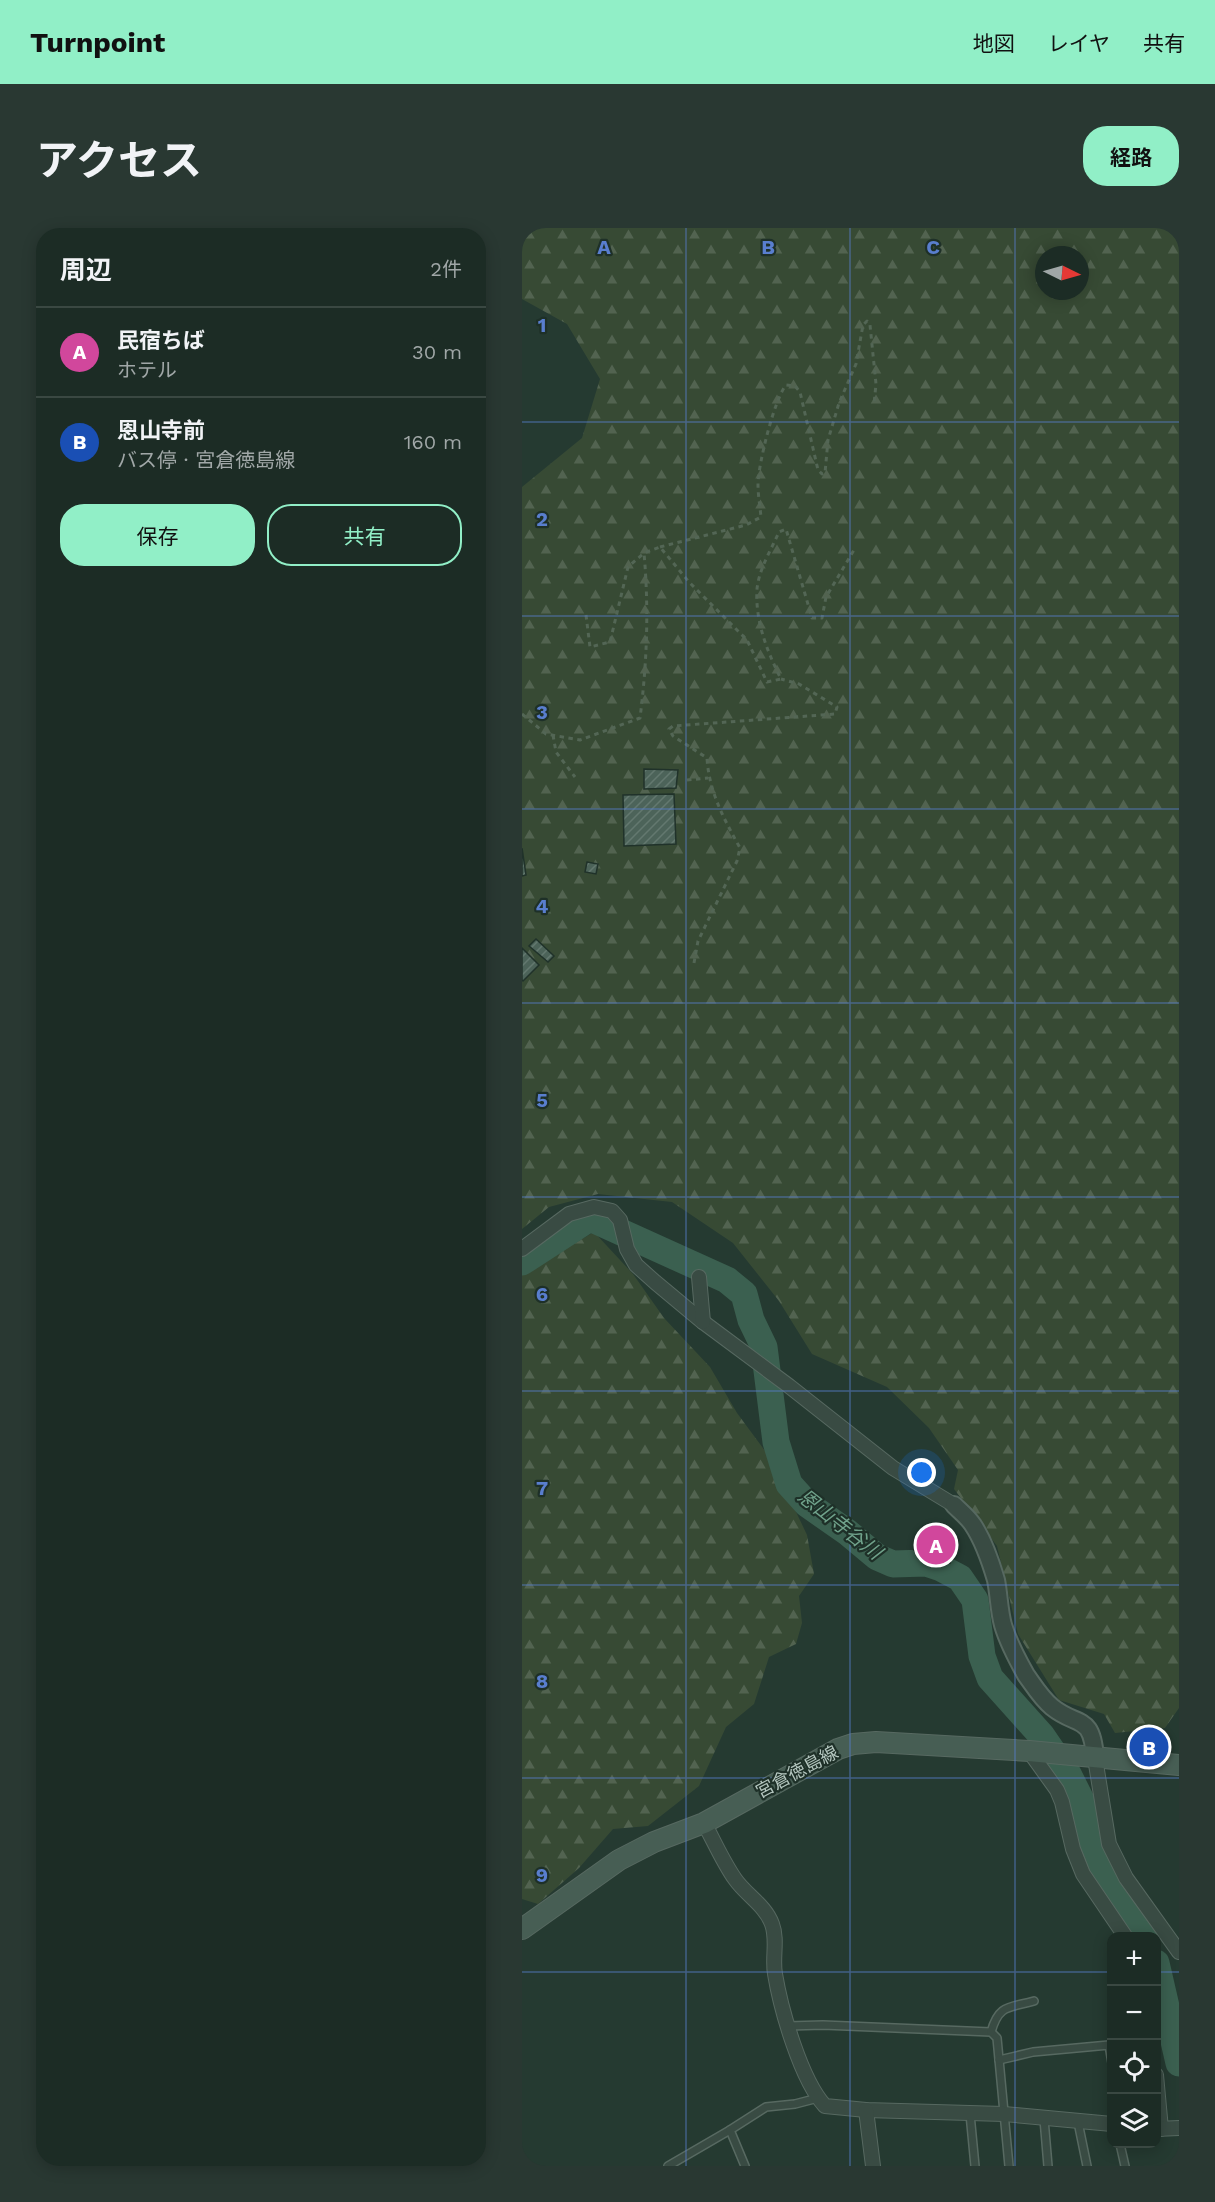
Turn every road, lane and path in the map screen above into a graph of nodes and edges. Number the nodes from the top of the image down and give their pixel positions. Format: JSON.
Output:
{"nodes":[{"id":1,"x":874,"y":404,"type":"dead end"},
{"id":2,"x":660,"y":547,"type":"junction"},
{"id":3,"x":854,"y":550,"type":"dead end"},
{"id":4,"x":644,"y":553,"type":"junction"},
{"id":5,"x":586,"y":615,"type":"dead end"},
{"id":6,"x":781,"y":679,"type":"junction"},
{"id":7,"x":522,"y":714,"type":"edge"},
{"id":8,"x":553,"y":735,"type":"junction"},
{"id":9,"x":575,"y":777,"type":"dead end"},
{"id":10,"x":708,"y":778,"type":"junction"},
{"id":11,"x":687,"y":780,"type":"dead end"},
{"id":12,"x":694,"y":963,"type":"dead end"},
{"id":13,"x":522,"y":1249,"type":"edge"},
{"id":14,"x":699,"y":1277,"type":"dead end"},
{"id":15,"x":703,"y":1322,"type":"junction"},
{"id":16,"x":954,"y":1505,"type":"joint"},
{"id":17,"x":1034,"y":1752,"type":"junction"},
{"id":18,"x":1095,"y":1758,"type":"junction"},
{"id":19,"x":1179,"y":1765,"type":"edge"},
{"id":20,"x":704,"y":1822,"type":"junction"},
{"id":21,"x":522,"y":1929,"type":"edge"},
{"id":22,"x":1122,"y":1932,"type":"edge"},
{"id":23,"x":1179,"y":1952,"type":"edge"},
{"id":24,"x":1034,"y":2001,"type":"dead end"},
{"id":25,"x":788,"y":2026,"type":"junction"},
{"id":26,"x":991,"y":2032,"type":"junction"},
{"id":27,"x":1107,"y":2045,"type":"edge"},
{"id":28,"x":999,"y":2060,"type":"junction"},
{"id":29,"x":1160,"y":2094,"type":"edge"},
{"id":30,"x":818,"y":2098,"type":"junction"},
{"id":31,"x":866,"y":2110,"type":"junction"},
{"id":32,"x":970,"y":2114,"type":"junction"},
{"id":33,"x":1004,"y":2114,"type":"junction"},
{"id":34,"x":1044,"y":2119,"type":"junction"},
{"id":35,"x":1078,"y":2122,"type":"junction"},
{"id":36,"x":1107,"y":2124,"type":"edge"},
{"id":37,"x":1167,"y":2129,"type":"edge"},
{"id":38,"x":730,"y":2130,"type":"junction"},
{"id":39,"x":1121,"y":2148,"type":"edge"},
{"id":40,"x":668,"y":2166,"type":"edge"},
{"id":41,"x":745,"y":2166,"type":"edge"},
{"id":42,"x":873,"y":2166,"type":"edge"},
{"id":43,"x":975,"y":2166,"type":"edge"},
{"id":44,"x":1009,"y":2166,"type":"edge"},
{"id":45,"x":1048,"y":2166,"type":"edge"},
{"id":46,"x":1087,"y":2166,"type":"edge"},
{"id":47,"x":1125,"y":2166,"type":"edge"}],
"edges":[{"from":1,"to":2,"type":"path"},
{"from":2,"to":4,"type":"path"},
{"from":2,"to":6,"type":"path"},
{"from":3,"to":6,"type":"path"},
{"from":4,"to":5,"type":"path"},
{"from":4,"to":8,"type":"path"},
{"from":6,"to":10,"type":"path"},
{"from":7,"to":8,"type":"path"},
{"from":8,"to":9,"type":"path"},
{"from":10,"to":11,"type":"path"},
{"from":10,"to":12,"type":"path"},
{"from":13,"to":15,"type":"street"},
{"from":14,"to":15,"type":"street"},
{"from":15,"to":16,"type":"street"},
{"from":16,"to":18,"type":"street"},
{"from":17,"to":18,"type":"main road","name":"宮倉徳島線"},
{"from":17,"to":20,"type":"main road","name":"宮倉徳島線"},
{"from":17,"to":22,"type":"street"},
{"from":18,"to":19,"type":"main road","name":"宮倉徳島線"},
{"from":18,"to":23,"type":"street"},
{"from":20,"to":21,"type":"main road","name":"宮倉徳島線"},
{"from":20,"to":25,"type":"street"},
{"from":24,"to":26,"type":"lane"},
{"from":25,"to":26,"type":"lane"},
{"from":25,"to":30,"type":"street"},
{"from":26,"to":28,"type":"lane"},
{"from":27,"to":28,"type":"lane"},
{"from":28,"to":33,"type":"lane"},
{"from":29,"to":37,"type":"street"},
{"from":30,"to":31,"type":"street"},
{"from":30,"to":38,"type":"lane"},
{"from":31,"to":32,"type":"street"},
{"from":31,"to":42,"type":"street"},
{"from":32,"to":33,"type":"street"},
{"from":32,"to":43,"type":"lane"},
{"from":33,"to":34,"type":"street"},
{"from":33,"to":44,"type":"lane"},
{"from":34,"to":35,"type":"street"},
{"from":34,"to":45,"type":"lane"},
{"from":35,"to":36,"type":"street"},
{"from":35,"to":46,"type":"lane"},
{"from":38,"to":40,"type":"lane"},
{"from":38,"to":41,"type":"lane"},
{"from":39,"to":47,"type":"lane"}]}
